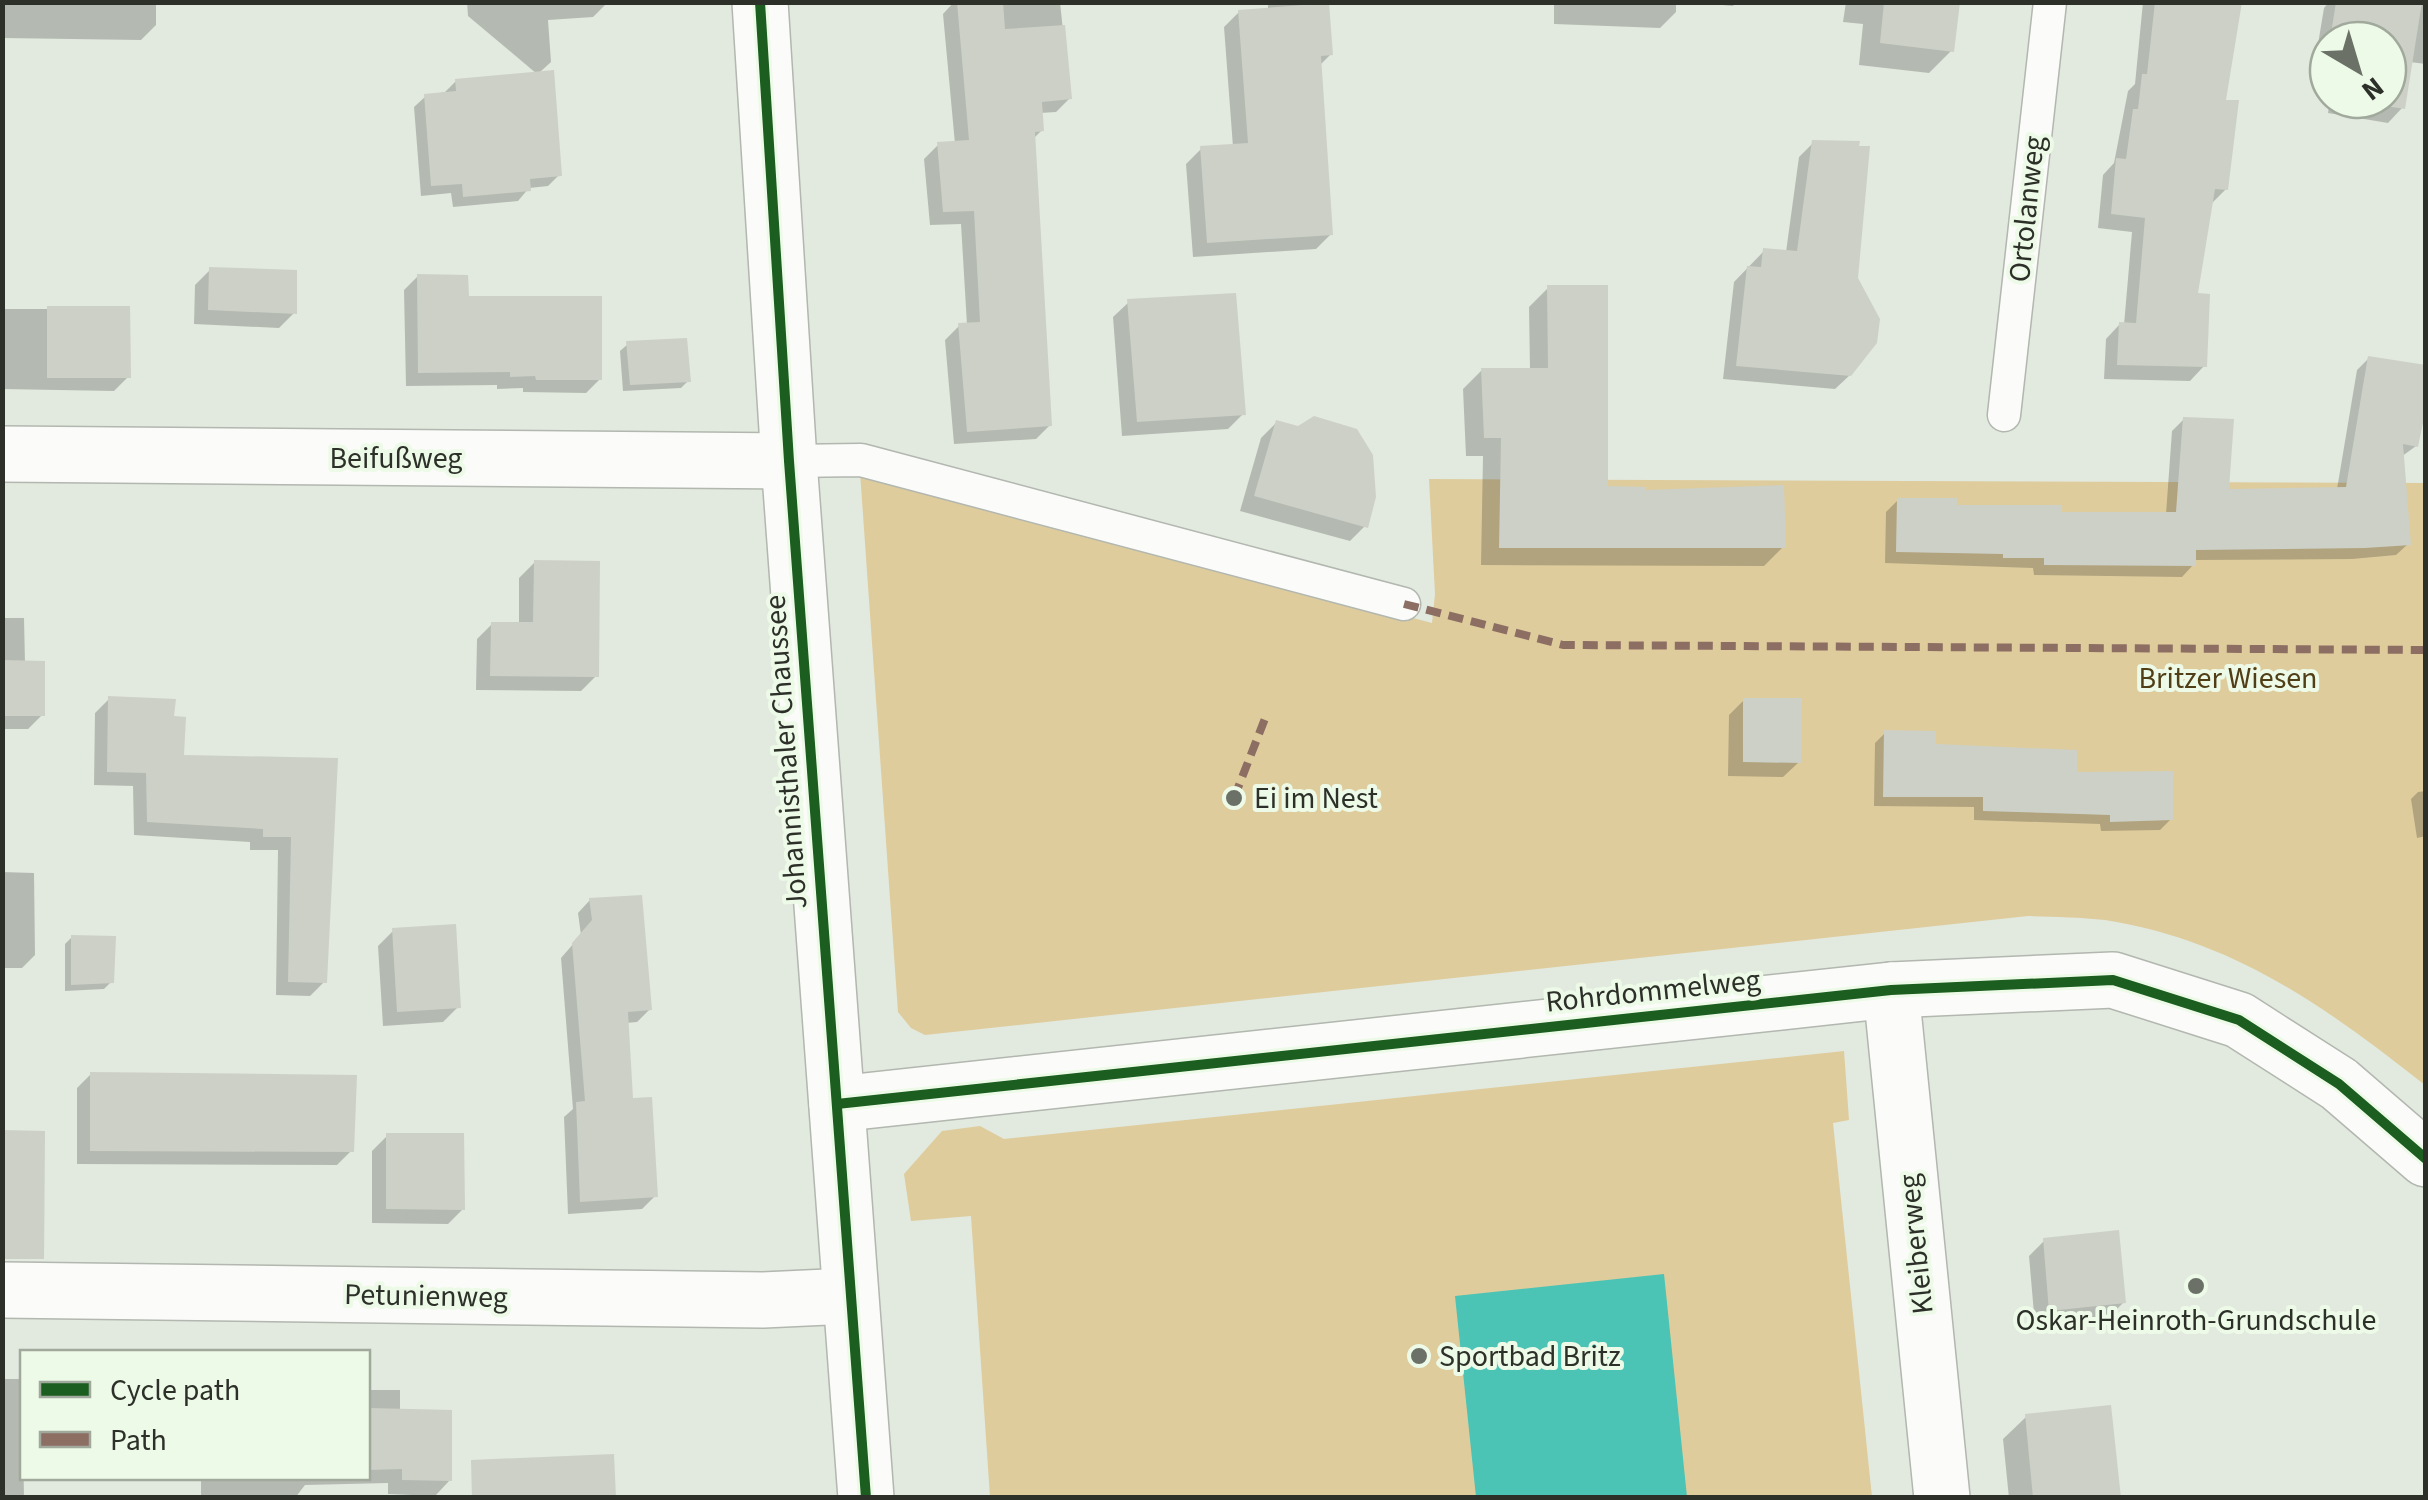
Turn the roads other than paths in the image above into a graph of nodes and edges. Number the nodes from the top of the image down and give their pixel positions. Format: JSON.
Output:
{"nodes":[{"id":1,"x":760,"y":2,"type":"edge"},
{"id":2,"x":2050,"y":2,"type":"edge"},
{"id":3,"x":2004,"y":416,"type":"dead end"},
{"id":4,"x":2,"y":454,"type":"edge"},
{"id":5,"x":789,"y":461,"type":"junction"},
{"id":6,"x":1404,"y":604,"type":"dead end"},
{"id":7,"x":1891,"y":990,"type":"junction"},
{"id":8,"x":837,"y":1104,"type":"junction"},
{"id":9,"x":2426,"y":1159,"type":"edge"},
{"id":10,"x":2,"y":1290,"type":"edge"},
{"id":11,"x":849,"y":1296,"type":"junction"},
{"id":12,"x":866,"y":1498,"type":"edge"},
{"id":13,"x":1942,"y":1498,"type":"edge"}],
"edges":[{"from":1,"to":5,"type":"street","name":"Johannisthaler Chaussee"},
{"from":2,"to":3,"type":"lane","name":"Ortolanweg"},
{"from":4,"to":5,"type":"street","name":"Beifußweg"},
{"from":5,"to":6,"type":"lane"},
{"from":5,"to":8,"type":"street","name":"Johannisthaler Chaussee"},
{"from":7,"to":8,"type":"street","name":"Rohrdommelweg"},
{"from":7,"to":9,"type":"street","name":"Rohrdommelweg"},
{"from":7,"to":13,"type":"street","name":"Kleiberweg"},
{"from":8,"to":11,"type":"street","name":"Johannisthaler Chaussee"},
{"from":10,"to":11,"type":"street","name":"Petunienweg"},
{"from":11,"to":12,"type":"street","name":"Johannisthaler Chaussee"}]}
